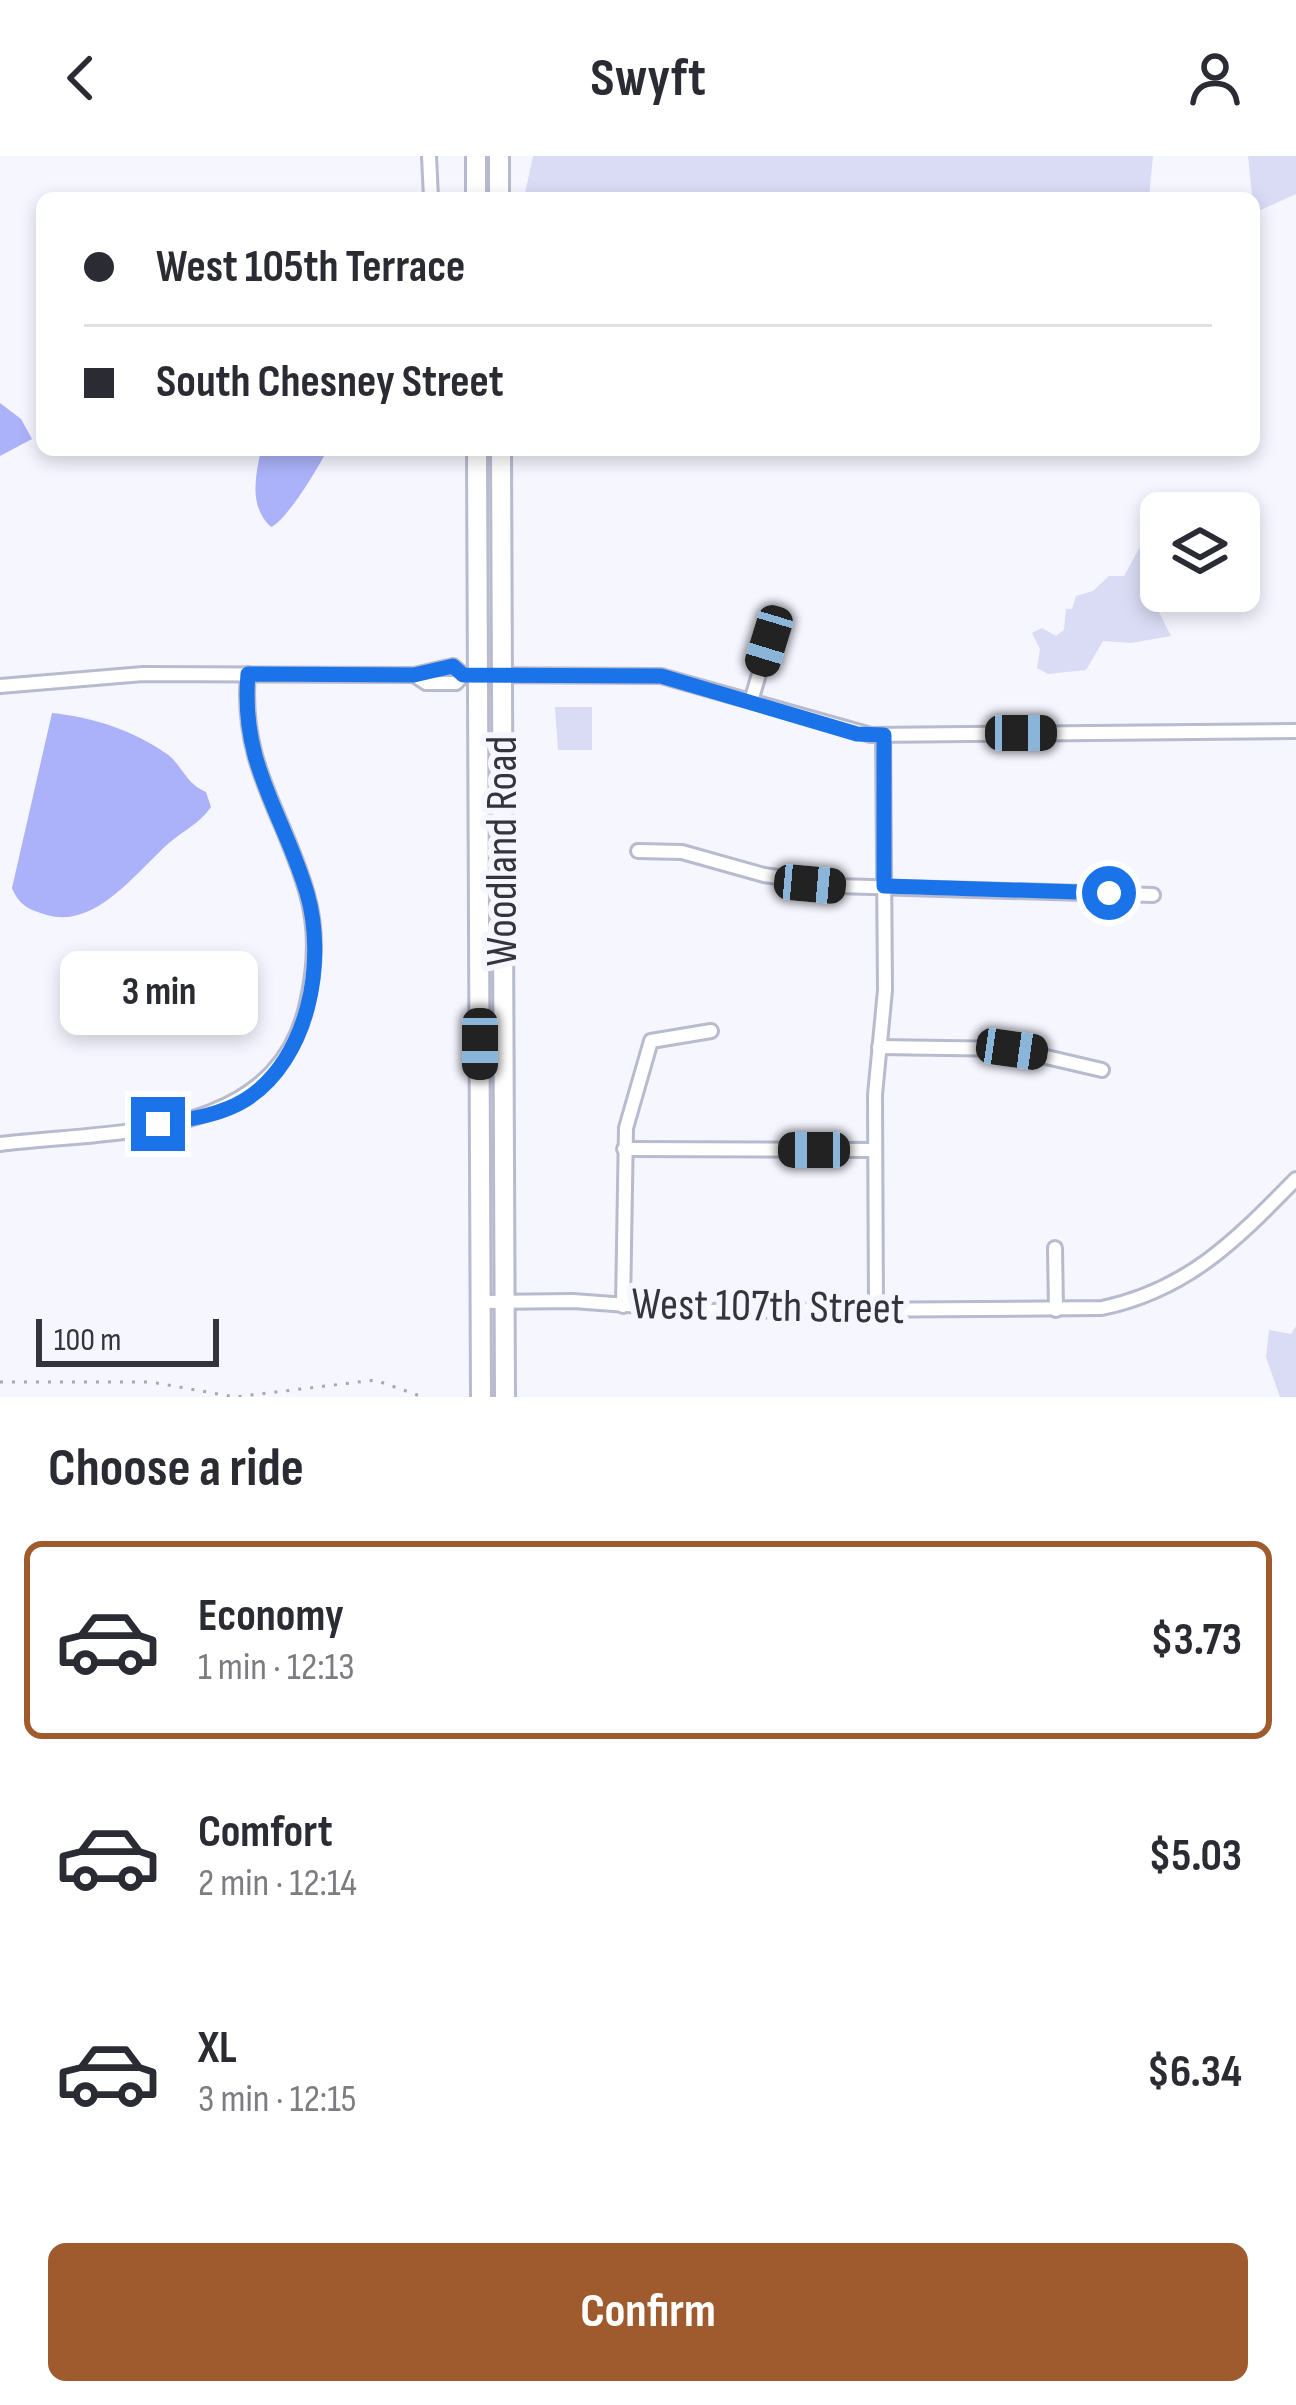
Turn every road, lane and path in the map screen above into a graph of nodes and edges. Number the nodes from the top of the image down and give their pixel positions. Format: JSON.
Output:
{"nodes":[{"id":1,"x":429,"y":156,"type":"edge"},
{"id":2,"x":476,"y":156,"type":"edge"},
{"id":3,"x":500,"y":156,"type":"edge"},
{"id":4,"x":431,"y":192,"type":"edge"},
{"id":5,"x":476,"y":192,"type":"edge"},
{"id":6,"x":500,"y":192,"type":"edge"},
{"id":7,"x":477,"y":456,"type":"edge"},
{"id":8,"x":501,"y":456,"type":"edge"},
{"id":9,"x":769,"y":641,"type":"dead end"},
{"id":10,"x":248,"y":674,"type":"junction"},
{"id":11,"x":471,"y":676,"type":"junction"},
{"id":12,"x":502,"y":676,"type":"junction"},
{"id":13,"x":0,"y":686,"type":"edge"},
{"id":14,"x":751,"y":701,"type":"junction"},
{"id":15,"x":1296,"y":730,"type":"edge"},
{"id":16,"x":884,"y":735,"type":"junction"},
{"id":17,"x":638,"y":851,"type":"dead end"},
{"id":18,"x":884,"y":886,"type":"junction"},
{"id":19,"x":1153,"y":895,"type":"dead end"},
{"id":20,"x":711,"y":1031,"type":"dead end"},
{"id":21,"x":879,"y":1047,"type":"junction"},
{"id":22,"x":1102,"y":1070,"type":"dead end"},
{"id":23,"x":0,"y":1144,"type":"edge"},
{"id":24,"x":624,"y":1150,"type":"junction"},
{"id":25,"x":875,"y":1150,"type":"junction"},
{"id":26,"x":1296,"y":1179,"type":"edge"},
{"id":27,"x":1055,"y":1248,"type":"dead end"},
{"id":28,"x":481,"y":1301,"type":"junction"},
{"id":29,"x":504,"y":1302,"type":"junction"},
{"id":30,"x":623,"y":1306,"type":"junction"},
{"id":31,"x":876,"y":1310,"type":"junction"},
{"id":32,"x":1056,"y":1310,"type":"junction"},
{"id":33,"x":0,"y":1382,"type":"edge"},
{"id":34,"x":423,"y":1397,"type":"edge"},
{"id":35,"x":481,"y":1397,"type":"edge"},
{"id":36,"x":505,"y":1397,"type":"edge"}],
"edges":[{"from":1,"to":4,"type":"street"},
{"from":2,"to":5,"type":"main road"},
{"from":3,"to":6,"type":"main road"},
{"from":7,"to":11,"type":"main road","name":"Woodland Road"},
{"from":8,"to":12,"type":"main road","name":"Woodland Road"},
{"from":9,"to":14,"type":"street"},
{"from":10,"to":11,"type":"street"},
{"from":10,"to":13,"type":"street"},
{"from":10,"to":23,"type":"street"},
{"from":11,"to":12,"type":"street"},
{"from":11,"to":28,"type":"main road","name":"Woodland Road"},
{"from":12,"to":14,"type":"street"},
{"from":12,"to":29,"type":"main road","name":"Woodland Road"},
{"from":14,"to":16,"type":"street"},
{"from":15,"to":16,"type":"street"},
{"from":16,"to":18,"type":"street"},
{"from":17,"to":18,"type":"street"},
{"from":18,"to":19,"type":"street"},
{"from":18,"to":21,"type":"street"},
{"from":20,"to":24,"type":"street"},
{"from":21,"to":22,"type":"street"},
{"from":21,"to":25,"type":"street"},
{"from":24,"to":25,"type":"street"},
{"from":24,"to":30,"type":"street"},
{"from":25,"to":31,"type":"street"},
{"from":26,"to":32,"type":"street","name":"West 107th Street"},
{"from":27,"to":32,"type":"street"},
{"from":28,"to":29,"type":"street","name":"West 107th Street"},
{"from":28,"to":35,"type":"main road","name":"Woodland Road"},
{"from":29,"to":30,"type":"street","name":"West 107th Street"},
{"from":29,"to":36,"type":"main road","name":"Woodland Road"},
{"from":30,"to":31,"type":"street","name":"West 107th Street"},
{"from":31,"to":32,"type":"street","name":"West 107th Street"},
{"from":33,"to":34,"type":"path"}]}
